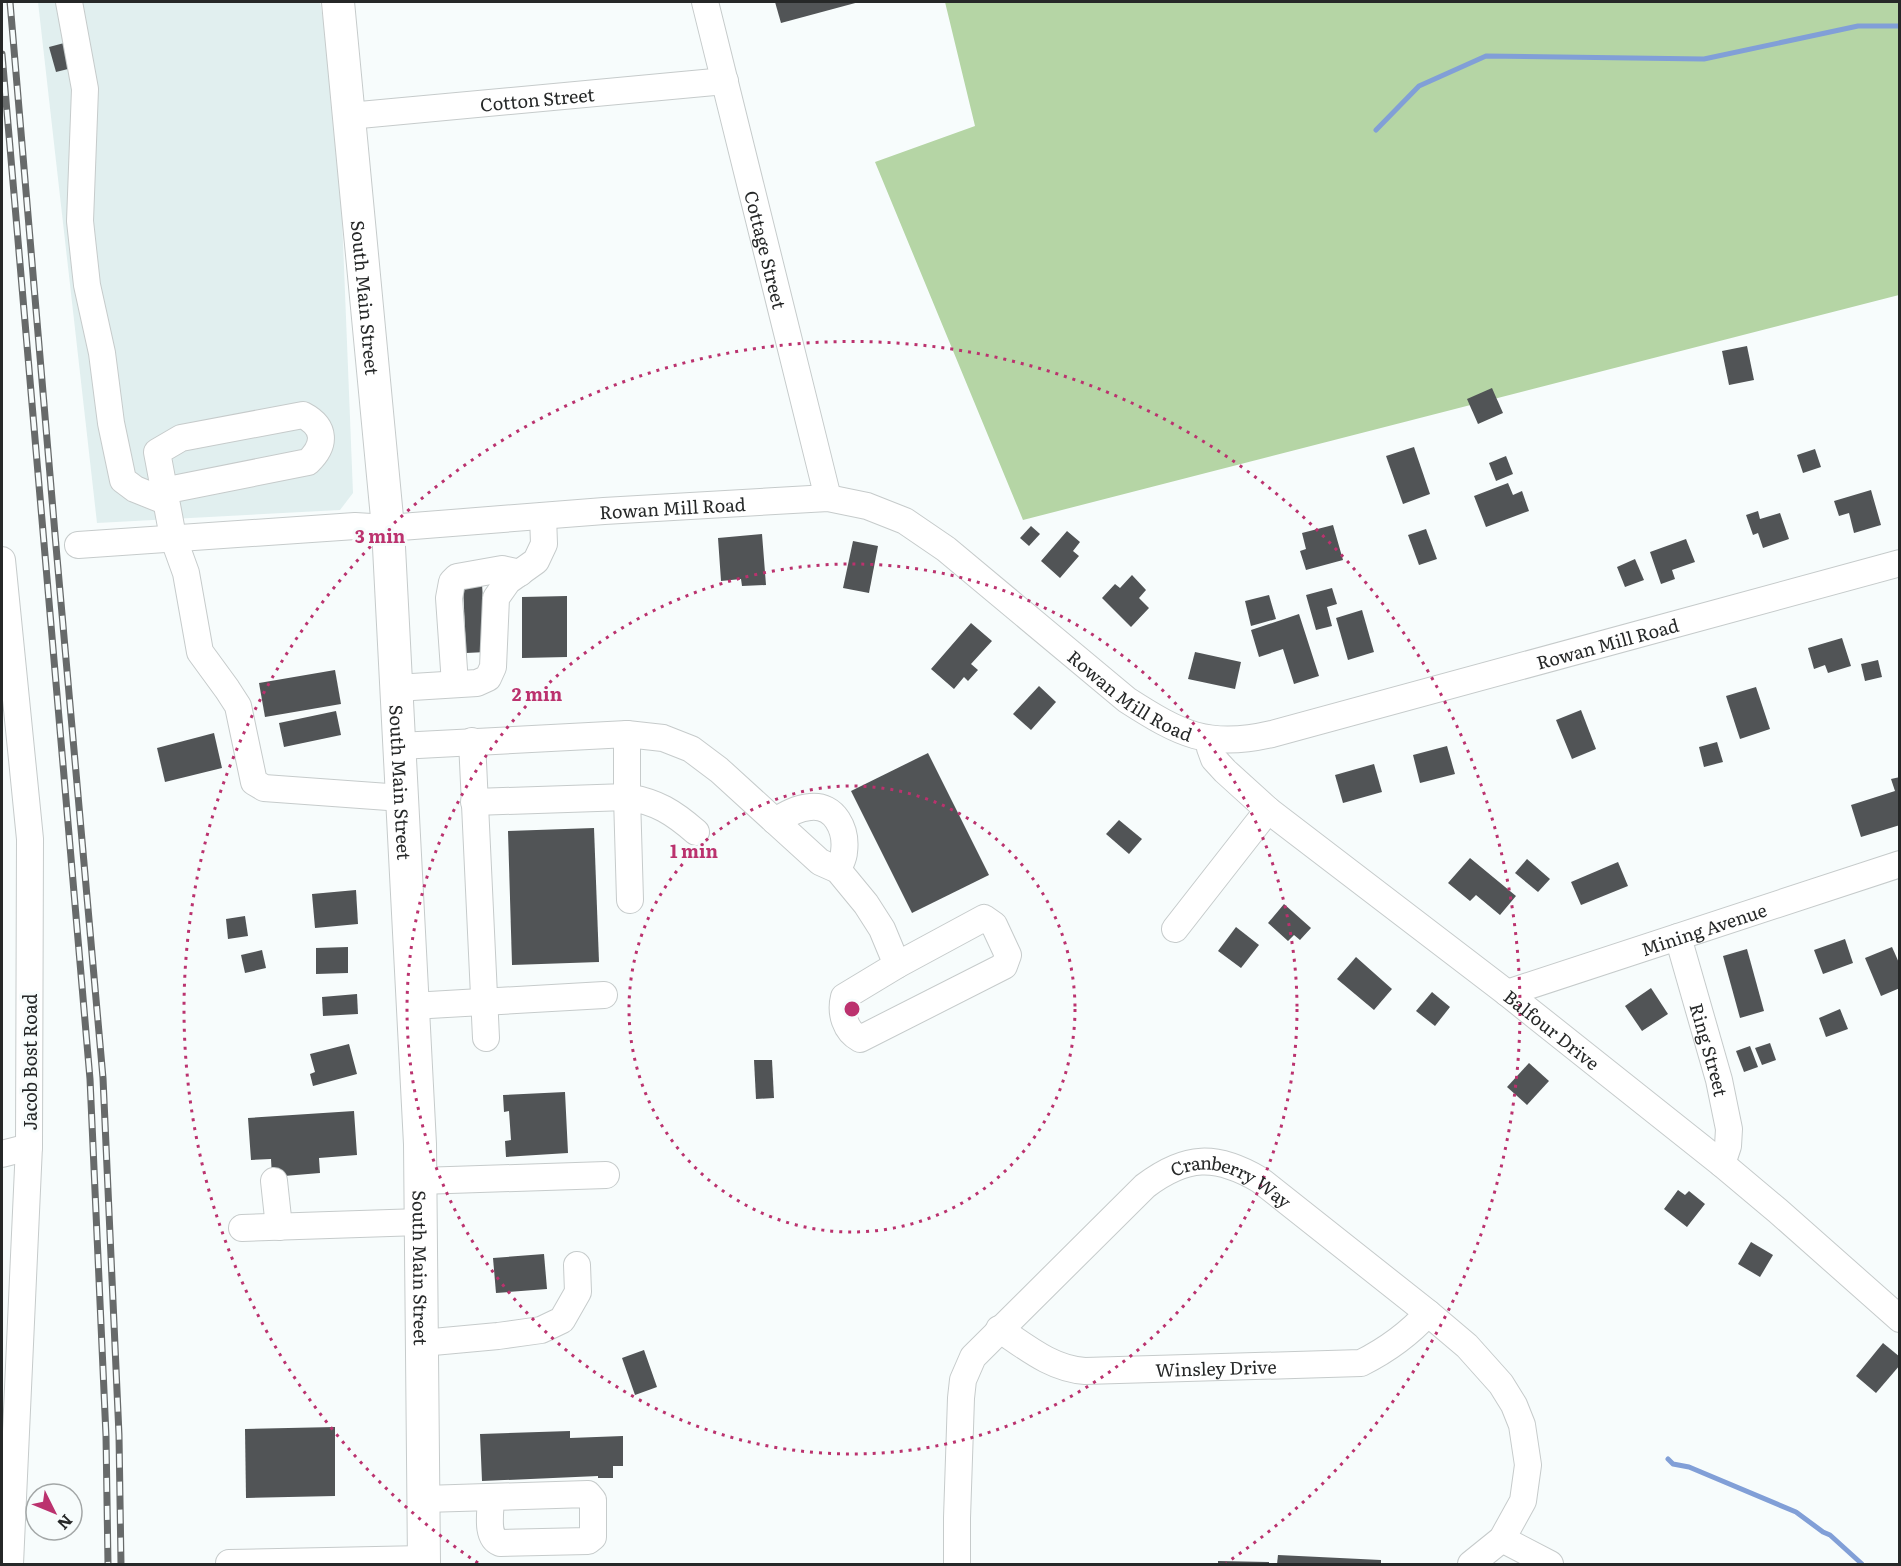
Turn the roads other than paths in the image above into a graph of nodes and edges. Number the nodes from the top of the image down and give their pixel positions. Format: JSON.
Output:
{"nodes":[{"id":1,"x":69,"y":2,"type":"edge"},
{"id":2,"x":338,"y":2,"type":"edge"},
{"id":3,"x":705,"y":2,"type":"edge"},
{"id":4,"x":726,"y":81,"type":"junction"},
{"id":5,"x":349,"y":116,"type":"junction"},
{"id":6,"x":164,"y":496,"type":"junction"},
{"id":7,"x":828,"y":498,"type":"junction"},
{"id":8,"x":543,"y":516,"type":"junction"},
{"id":9,"x":388,"y":528,"type":"junction"},
{"id":10,"x":173,"y":537,"type":"junction"},
{"id":11,"x":78,"y":545,"type":"dead end"},
{"id":12,"x":5,"y":552,"type":"edge"},
{"id":13,"x":1899,"y":563,"type":"edge"},
{"id":14,"x":511,"y":571,"type":"junction"},
{"id":15,"x":455,"y":684,"type":"junction"},
{"id":16,"x":396,"y":688,"type":"junction"},
{"id":17,"x":627,"y":734,"type":"junction"},
{"id":18,"x":1209,"y":740,"type":"junction"},
{"id":19,"x":472,"y":741,"type":"junction"},
{"id":20,"x":399,"y":746,"type":"junction"},
{"id":21,"x":627,"y":797,"type":"junction"},
{"id":22,"x":402,"y":798,"type":"junction"},
{"id":23,"x":474,"y":802,"type":"junction"},
{"id":24,"x":1268,"y":810,"type":"junction"},
{"id":25,"x":775,"y":821,"type":"junction"},
{"id":26,"x":696,"y":832,"type":"dead end"},
{"id":27,"x":1899,"y":864,"type":"edge"},
{"id":28,"x":838,"y":870,"type":"junction"},
{"id":29,"x":630,"y":900,"type":"dead end"},
{"id":30,"x":1175,"y":929,"type":"dead end"},
{"id":31,"x":1678,"y":937,"type":"junction"},
{"id":32,"x":897,"y":965,"type":"junction"},
{"id":33,"x":1507,"y":993,"type":"junction"},
{"id":34,"x":604,"y":995,"type":"dead end"},
{"id":35,"x":484,"y":1002,"type":"junction"},
{"id":36,"x":412,"y":1006,"type":"junction"},
{"id":37,"x":486,"y":1038,"type":"dead end"},
{"id":38,"x":29,"y":1147,"type":"junction"},
{"id":39,"x":2,"y":1154,"type":"edge"},
{"id":40,"x":1722,"y":1164,"type":"junction"},
{"id":41,"x":606,"y":1174,"type":"dead end"},
{"id":42,"x":274,"y":1181,"type":"dead end"},
{"id":43,"x":420,"y":1181,"type":"junction"},
{"id":44,"x":420,"y":1222,"type":"junction"},
{"id":45,"x":279,"y":1227,"type":"junction"},
{"id":46,"x":242,"y":1228,"type":"dead end"},
{"id":47,"x":577,"y":1265,"type":"dead end"},
{"id":48,"x":1428,"y":1313,"type":"junction"},
{"id":49,"x":1899,"y":1319,"type":"edge"},
{"id":50,"x":999,"y":1329,"type":"junction"},
{"id":51,"x":422,"y":1343,"type":"junction"},
{"id":52,"x":490,"y":1497,"type":"dead end"},
{"id":53,"x":424,"y":1499,"type":"junction"},
{"id":54,"x":1502,"y":1539,"type":"junction"},
{"id":55,"x":424,"y":1562,"type":"edge"},
{"id":56,"x":230,"y":1563,"type":"dead end"},
{"id":57,"x":10,"y":1564,"type":"edge"},
{"id":58,"x":957,"y":1564,"type":"edge"},
{"id":59,"x":1471,"y":1564,"type":"edge"},
{"id":60,"x":1550,"y":1564,"type":"edge"}],
"edges":[{"from":1,"to":6,"type":"street"},
{"from":2,"to":5,"type":"main road","name":"South Main Street"},
{"from":3,"to":4,"type":"street","name":"Cottage Street"},
{"from":4,"to":5,"type":"street","name":"Cotton Street"},
{"from":4,"to":7,"type":"street","name":"Cottage Street"},
{"from":5,"to":9,"type":"main road","name":"South Main Street"},
{"from":6,"to":6,"type":"street"},
{"from":6,"to":10,"type":"street"},
{"from":7,"to":8,"type":"street","name":"Rowan Mill Road"},
{"from":7,"to":18,"type":"street","name":"Rowan Mill Road"},
{"from":8,"to":9,"type":"street","name":"Rowan Mill Road"},
{"from":8,"to":14,"type":"street"},
{"from":9,"to":10,"type":"street","name":"Rowan Mill Road"},
{"from":9,"to":16,"type":"main road","name":"South Main Street"},
{"from":10,"to":11,"type":"street","name":"Rowan Mill Road"},
{"from":10,"to":22,"type":"street"},
{"from":12,"to":38,"type":"street","name":"Jacob Bost Road"},
{"from":13,"to":18,"type":"street","name":"Rowan Mill Road"},
{"from":14,"to":15,"type":"street"},
{"from":14,"to":15,"type":"street"},
{"from":15,"to":16,"type":"street"},
{"from":16,"to":20,"type":"main road","name":"South Main Street"},
{"from":17,"to":19,"type":"street"},
{"from":17,"to":21,"type":"street"},
{"from":17,"to":25,"type":"street"},
{"from":18,"to":24,"type":"street","name":"Balfour Drive"},
{"from":19,"to":20,"type":"street"},
{"from":19,"to":23,"type":"street"},
{"from":20,"to":22,"type":"main road","name":"South Main Street"},
{"from":21,"to":23,"type":"street"},
{"from":21,"to":26,"type":"street"},
{"from":21,"to":29,"type":"street"},
{"from":22,"to":36,"type":"main road","name":"South Main Street"},
{"from":23,"to":35,"type":"street"},
{"from":24,"to":30,"type":"street"},
{"from":24,"to":33,"type":"street","name":"Balfour Drive"},
{"from":25,"to":28,"type":"street"},
{"from":25,"to":28,"type":"street"},
{"from":27,"to":31,"type":"street","name":"Mining Avenue"},
{"from":28,"to":32,"type":"street"},
{"from":31,"to":33,"type":"street","name":"Mining Avenue"},
{"from":31,"to":40,"type":"street","name":"Ring Street"},
{"from":32,"to":32,"type":"street"},
{"from":33,"to":40,"type":"street","name":"Balfour Drive"},
{"from":34,"to":35,"type":"street"},
{"from":35,"to":36,"type":"street"},
{"from":35,"to":37,"type":"street"},
{"from":36,"to":43,"type":"main road","name":"South Main Street"},
{"from":38,"to":39,"type":"street"},
{"from":38,"to":57,"type":"street","name":"Jacob Bost Road"},
{"from":40,"to":49,"type":"street","name":"Balfour Drive"},
{"from":41,"to":43,"type":"street"},
{"from":42,"to":45,"type":"street"},
{"from":43,"to":44,"type":"main road","name":"South Main Street"},
{"from":44,"to":45,"type":"street"},
{"from":44,"to":51,"type":"main road","name":"South Main Street"},
{"from":45,"to":46,"type":"street"},
{"from":47,"to":51,"type":"street"},
{"from":48,"to":50,"type":"street","name":"Winsley Drive"},
{"from":48,"to":50,"type":"street","name":"Cranberry Way"},
{"from":48,"to":54,"type":"street","name":"Cranberry Way"},
{"from":50,"to":58,"type":"street","name":"Cranberry Way"},
{"from":51,"to":53,"type":"main road","name":"South Main Street"},
{"from":52,"to":53,"type":"street"},
{"from":53,"to":55,"type":"main road","name":"South Main Street"},
{"from":54,"to":59,"type":"street"},
{"from":54,"to":60,"type":"street"},
{"from":55,"to":56,"type":"street"}]}
